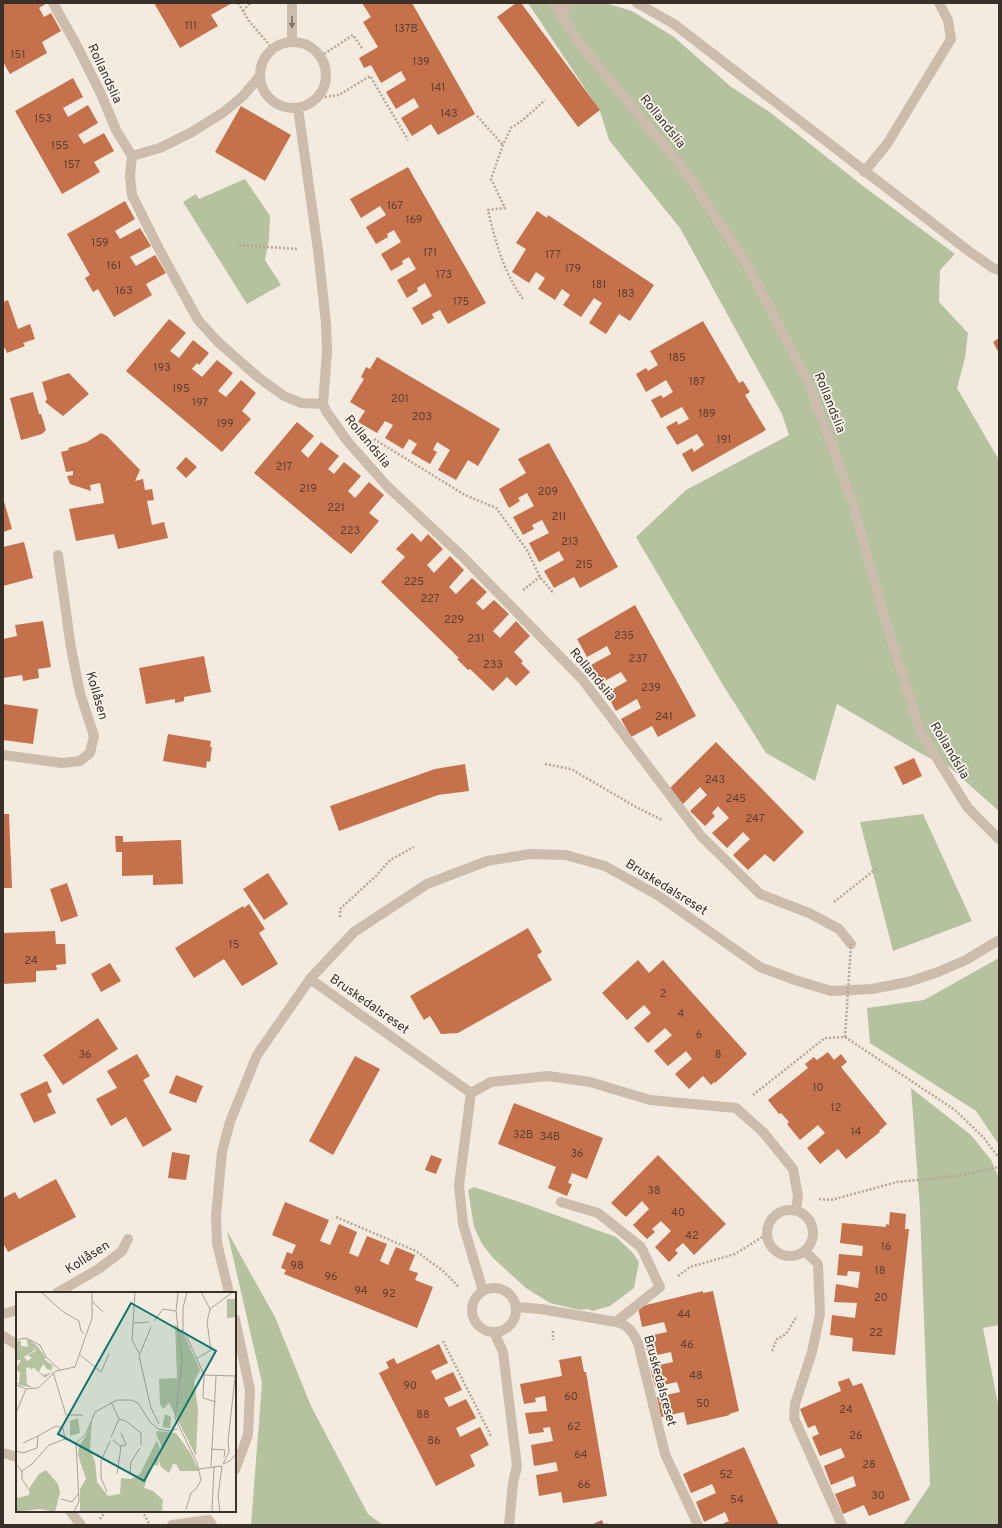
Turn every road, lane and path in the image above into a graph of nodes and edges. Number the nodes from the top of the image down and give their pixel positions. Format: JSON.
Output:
{"nodes":[{"id":1,"x":53,"y":3,"type":"edge"},
{"id":2,"x":238,"y":3,"type":"edge"},
{"id":3,"x":250,"y":3,"type":"edge"},
{"id":4,"x":292,"y":3,"type":"edge"},
{"id":5,"x":553,"y":3,"type":"edge"},
{"id":6,"x":571,"y":3,"type":"edge"},
{"id":7,"x":637,"y":3,"type":"edge"},
{"id":8,"x":939,"y":3,"type":"edge"},
{"id":9,"x":242,"y":10,"type":"junction"},
{"id":10,"x":560,"y":12,"type":"junction"},
{"id":11,"x":292,"y":41,"type":"junction"},
{"id":12,"x":272,"y":48,"type":"junction"},
{"id":13,"x":362,"y":48,"type":"dead end"},
{"id":14,"x":321,"y":56,"type":"junction"},
{"id":15,"x":259,"y":78,"type":"junction"},
{"id":16,"x":317,"y":98,"type":"junction"},
{"id":17,"x":545,"y":100,"type":"dead end"},
{"id":18,"x":298,"y":108,"type":"junction"},
{"id":19,"x":477,"y":116,"type":"dead end"},
{"id":20,"x":408,"y":140,"type":"dead end"},
{"id":21,"x":503,"y":145,"type":"junction"},
{"id":22,"x":132,"y":156,"type":"junction"},
{"id":23,"x":864,"y":172,"type":"junction"},
{"id":24,"x":239,"y":245,"type":"dead end"},
{"id":25,"x":318,"y":250,"type":"junction"},
{"id":26,"x":999,"y":270,"type":"edge"},
{"id":27,"x":523,"y":299,"type":"dead end"},
{"id":28,"x":323,"y":404,"type":"junction"},
{"id":29,"x":371,"y":438,"type":"dead end"},
{"id":30,"x":58,"y":555,"type":"dead end"},
{"id":31,"x":554,"y":594,"type":"dead end"},
{"id":32,"x":3,"y":755,"type":"edge"},
{"id":33,"x":545,"y":764,"type":"dead end"},
{"id":34,"x":667,"y":823,"type":"dead end"},
{"id":35,"x":999,"y":839,"type":"edge"},
{"id":36,"x":414,"y":847,"type":"dead end"},
{"id":37,"x":877,"y":868,"type":"dead end"},
{"id":38,"x":829,"y":906,"type":"dead end"},
{"id":39,"x":340,"y":917,"type":"dead end"},
{"id":40,"x":999,"y":940,"type":"edge"},
{"id":41,"x":851,"y":944,"type":"joint"},
{"id":42,"x":310,"y":979,"type":"junction"},
{"id":43,"x":845,"y":1037,"type":"junction"},
{"id":44,"x":471,"y":1093,"type":"junction"},
{"id":45,"x":736,"y":1108,"type":"junction"},
{"id":46,"x":999,"y":1158,"type":"edge"},
{"id":47,"x":999,"y":1167,"type":"edge"},
{"id":48,"x":798,"y":1196,"type":"junction"},
{"id":49,"x":561,"y":1202,"type":"dead end"},
{"id":50,"x":796,"y":1210,"type":"junction"},
{"id":51,"x":336,"y":1217,"type":"dead end"},
{"id":52,"x":767,"y":1234,"type":"junction"},
{"id":53,"x":128,"y":1239,"type":"dead end"},
{"id":54,"x":805,"y":1251,"type":"junction"},
{"id":55,"x":660,"y":1287,"type":"junction"},
{"id":56,"x":483,"y":1291,"type":"junction"},
{"id":57,"x":59,"y":1292,"type":"edge"},
{"id":58,"x":229,"y":1292,"type":"edge"},
{"id":59,"x":819,"y":1299,"type":"junction"},
{"id":60,"x":474,"y":1302,"type":"junction"},
{"id":61,"x":516,"y":1307,"type":"junction"},
{"id":62,"x":16,"y":1310,"type":"edge"},
{"id":63,"x":3,"y":1314,"type":"edge"},
{"id":64,"x":616,"y":1322,"type":"junction"},
{"id":65,"x":236,"y":1324,"type":"edge"},
{"id":66,"x":494,"y":1332,"type":"junction"},
{"id":67,"x":3,"y":1336,"type":"edge"},
{"id":68,"x":443,"y":1342,"type":"dead end"},
{"id":69,"x":16,"y":1345,"type":"edge"},
{"id":70,"x":772,"y":1351,"type":"dead end"},
{"id":71,"x":492,"y":1438,"type":"dead end"},
{"id":72,"x":3,"y":1453,"type":"edge"},
{"id":73,"x":16,"y":1457,"type":"edge"},
{"id":74,"x":236,"y":1467,"type":"edge"},
{"id":75,"x":71,"y":1512,"type":"edge"},
{"id":76,"x":143,"y":1512,"type":"edge"},
{"id":77,"x":215,"y":1512,"type":"edge"},
{"id":78,"x":211,"y":1523,"type":"edge"},
{"id":79,"x":81,"y":1525,"type":"edge"},
{"id":80,"x":150,"y":1525,"type":"edge"},
{"id":81,"x":172,"y":1525,"type":"edge"},
{"id":82,"x":509,"y":1525,"type":"edge"},
{"id":83,"x":698,"y":1525,"type":"edge"},
{"id":84,"x":842,"y":1525,"type":"edge"}],
"edges":[{"from":1,"to":22,"type":"street","name":"Rollandslia"},
{"from":2,"to":9,"type":"path"},
{"from":3,"to":9,"type":"path"},
{"from":4,"to":11,"type":"street","one_way":true},
{"from":5,"to":10,"type":"street","name":"Rollandslia"},
{"from":6,"to":10,"type":"street"},
{"from":7,"to":23,"type":"street"},
{"from":8,"to":23,"type":"street"},
{"from":9,"to":12,"type":"path"},
{"from":10,"to":35,"type":"street","name":"Rollandslia"},
{"from":11,"to":12,"type":"street"},
{"from":11,"to":14,"type":"street"},
{"from":12,"to":15,"type":"street"},
{"from":13,"to":14,"type":"path"},
{"from":14,"to":16,"type":"street"},
{"from":15,"to":18,"type":"street"},
{"from":15,"to":22,"type":"street"},
{"from":16,"to":18,"type":"street"},
{"from":16,"to":20,"type":"path"},
{"from":17,"to":21,"type":"path"},
{"from":18,"to":25,"type":"street"},
{"from":19,"to":21,"type":"path"},
{"from":21,"to":27,"type":"path"},
{"from":22,"to":28,"type":"street"},
{"from":23,"to":26,"type":"street"},
{"from":24,"to":25,"type":"path"},
{"from":25,"to":28,"type":"street"},
{"from":28,"to":41,"type":"street","name":"Rollandslia"},
{"from":29,"to":31,"type":"path"},
{"from":30,"to":32,"type":"street","name":"Kollåsen"},
{"from":33,"to":34,"type":"path"},
{"from":36,"to":39,"type":"path"},
{"from":37,"to":38,"type":"path"},
{"from":40,"to":42,"type":"street","name":"Bruskedalsreset"},
{"from":41,"to":43,"type":"path","bridge":true},
{"from":42,"to":44,"type":"street","name":"Bruskedalsreset"},
{"from":42,"to":58,"type":"street","name":"Bruskedalsreset"},
{"from":43,"to":45,"type":"path"},
{"from":43,"to":46,"type":"path"},
{"from":44,"to":45,"type":"street"},
{"from":44,"to":56,"type":"street"},
{"from":45,"to":48,"type":"street"},
{"from":47,"to":48,"type":"path"},
{"from":48,"to":50,"type":"street"},
{"from":49,"to":55,"type":"street"},
{"from":50,"to":52,"type":"street"},
{"from":50,"to":54,"type":"street"},
{"from":51,"to":60,"type":"path"},
{"from":52,"to":54,"type":"street"},
{"from":52,"to":55,"type":"path"},
{"from":53,"to":57,"type":"street","name":"Kollåsen"},
{"from":54,"to":59,"type":"street"},
{"from":55,"to":64,"type":"street"},
{"from":56,"to":60,"type":"street"},
{"from":56,"to":61,"type":"street"},
{"from":59,"to":70,"type":"path"},
{"from":59,"to":84,"type":"street"},
{"from":60,"to":66,"type":"street"},
{"from":61,"to":64,"type":"street","name":"Bruskedalsreset"},
{"from":61,"to":66,"type":"street"},
{"from":62,"to":63,"type":"street"},
{"from":64,"to":83,"type":"street","name":"Bruskedalsreset"},
{"from":65,"to":74,"type":"street"},
{"from":66,"to":82,"type":"street"},
{"from":67,"to":69,"type":"street"},
{"from":68,"to":71,"type":"path"},
{"from":72,"to":73,"type":"street"},
{"from":75,"to":79,"type":"street"},
{"from":76,"to":80,"type":"path"},
{"from":77,"to":78,"type":"street"},
{"from":78,"to":81,"type":"street"}]}
